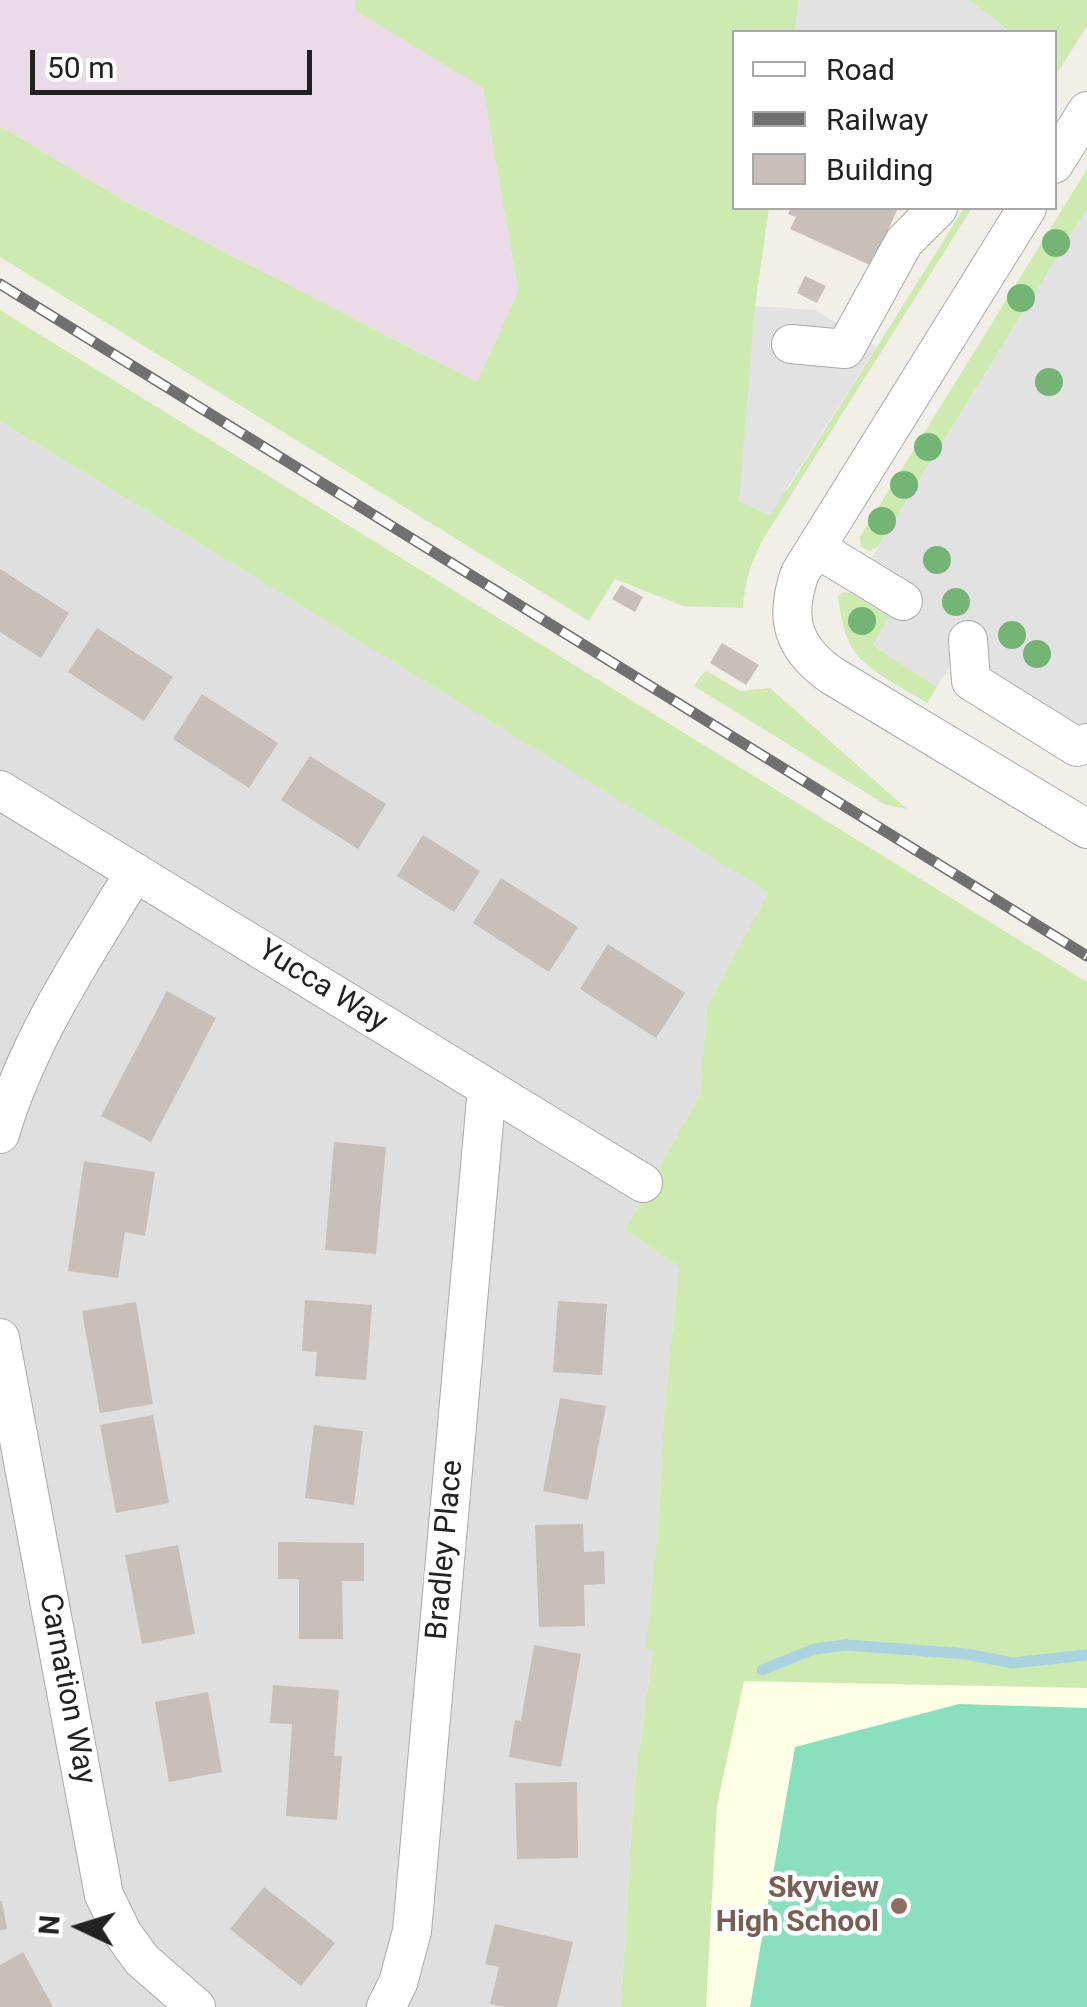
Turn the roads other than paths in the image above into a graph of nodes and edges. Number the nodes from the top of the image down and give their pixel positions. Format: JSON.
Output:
{"nodes":[{"id":1,"x":936,"y":210,"type":"edge"},
{"id":2,"x":1026,"y":210,"type":"edge"},
{"id":3,"x":790,"y":344,"type":"dead end"},
{"id":4,"x":816,"y":548,"type":"junction"},
{"id":5,"x":902,"y":601,"type":"dead end"},
{"id":6,"x":968,"y":640,"type":"dead end"},
{"id":7,"x":1087,"y":743,"type":"edge"},
{"id":8,"x":0,"y":790,"type":"edge"},
{"id":9,"x":1087,"y":828,"type":"edge"},
{"id":10,"x":135,"y":872,"type":"junction"},
{"id":11,"x":486,"y":1088,"type":"junction"},
{"id":12,"x":0,"y":1134,"type":"edge"},
{"id":13,"x":642,"y":1184,"type":"dead end"},
{"id":14,"x":0,"y":1338,"type":"edge"},
{"id":15,"x":196,"y":2007,"type":"edge"},
{"id":16,"x":386,"y":2007,"type":"edge"}],
"edges":[{"from":1,"to":3,"type":"street"},
{"from":2,"to":4,"type":"street"},
{"from":4,"to":5,"type":"street"},
{"from":4,"to":9,"type":"street"},
{"from":6,"to":7,"type":"street"},
{"from":8,"to":10,"type":"street","name":"Yucca Way"},
{"from":10,"to":11,"type":"street","name":"Yucca Way"},
{"from":10,"to":12,"type":"street"},
{"from":11,"to":13,"type":"street","name":"Yucca Way"},
{"from":11,"to":16,"type":"street","name":"Bradley Place"},
{"from":14,"to":15,"type":"street","name":"Carnation Way"}]}
